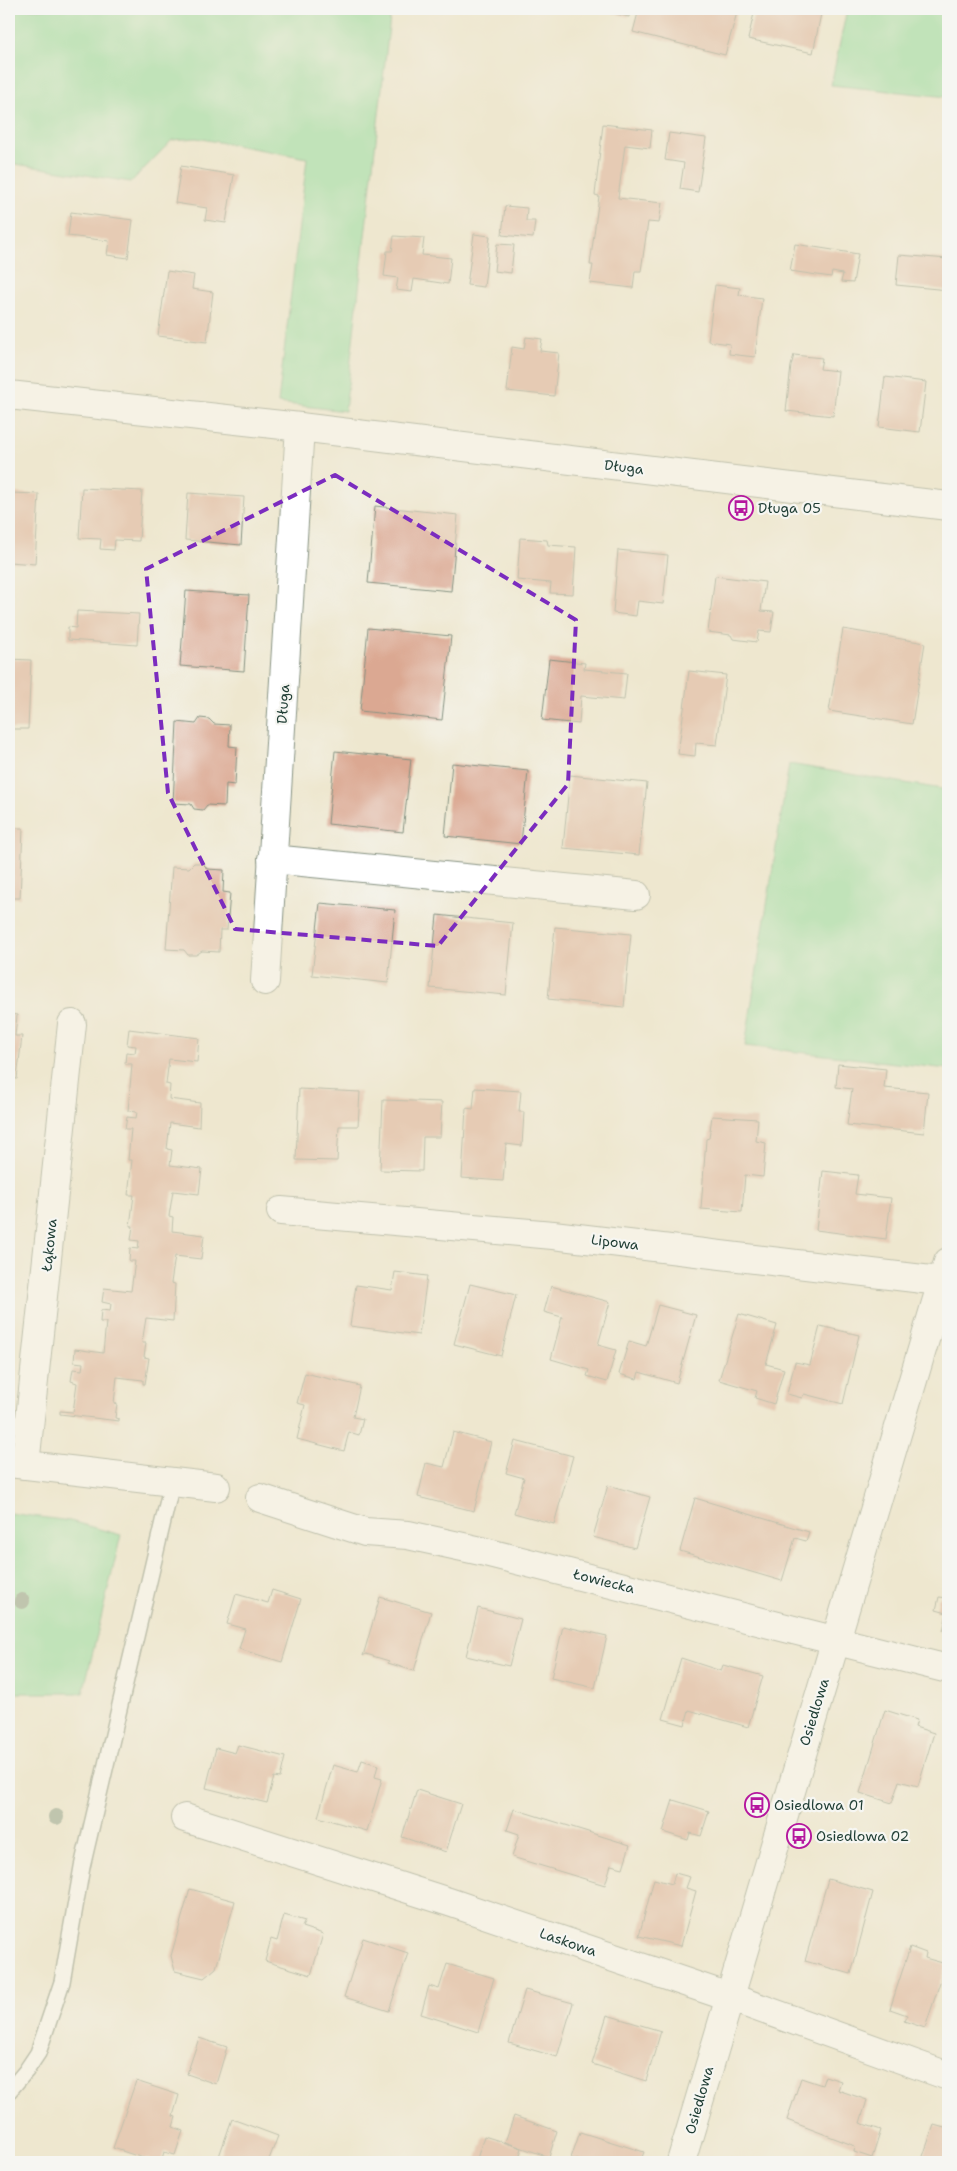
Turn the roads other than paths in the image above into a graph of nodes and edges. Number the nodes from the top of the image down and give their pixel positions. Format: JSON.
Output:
{"nodes":[{"id":1,"x":9,"y":395,"type":"edge"},
{"id":2,"x":300,"y":428,"type":"junction"},
{"id":3,"x":948,"y":506,"type":"edge"},
{"id":4,"x":272,"y":859,"type":"junction"},
{"id":5,"x":636,"y":894,"type":"dead end"},
{"id":6,"x":264,"y":980,"type":"dead end"},
{"id":7,"x":72,"y":1024,"type":"dead end"},
{"id":8,"x":281,"y":1211,"type":"dead end"},
{"id":9,"x":946,"y":1275,"type":"edge"},
{"id":10,"x":17,"y":1464,"type":"edge"},
{"id":11,"x":172,"y":1483,"type":"junction"},
{"id":12,"x":216,"y":1487,"type":"dead end"},
{"id":13,"x":260,"y":1498,"type":"dead end"},
{"id":14,"x":836,"y":1640,"type":"junction"},
{"id":15,"x":948,"y":1669,"type":"edge"},
{"id":16,"x":185,"y":1818,"type":"dead end"},
{"id":17,"x":729,"y":1996,"type":"junction"},
{"id":18,"x":948,"y":2076,"type":"edge"},
{"id":19,"x":9,"y":2091,"type":"edge"},
{"id":20,"x":681,"y":2162,"type":"edge"}],
"edges":[{"from":1,"to":2,"type":"street","name":"Długa"},
{"from":2,"to":3,"type":"street","name":"Długa"},
{"from":2,"to":4,"type":"street","name":"Długa"},
{"from":4,"to":5,"type":"street"},
{"from":4,"to":6,"type":"street","name":"Długa"},
{"from":7,"to":10,"type":"street","name":"Łąkowa"},
{"from":8,"to":9,"type":"street","name":"Lipowa"},
{"from":9,"to":14,"type":"street","name":"Osiedlowa"},
{"from":10,"to":11,"type":"street","name":"Łąkowa"},
{"from":11,"to":12,"type":"street","name":"Łąkowa"},
{"from":11,"to":19,"type":"lane"},
{"from":13,"to":14,"type":"street","name":"Łowiecka"},
{"from":14,"to":15,"type":"street","name":"Łowiecka"},
{"from":14,"to":17,"type":"street","name":"Osiedlowa"},
{"from":16,"to":17,"type":"street","name":"Laskowa"},
{"from":17,"to":18,"type":"street","name":"Laskowa"},
{"from":17,"to":20,"type":"street","name":"Osiedlowa"}]}
